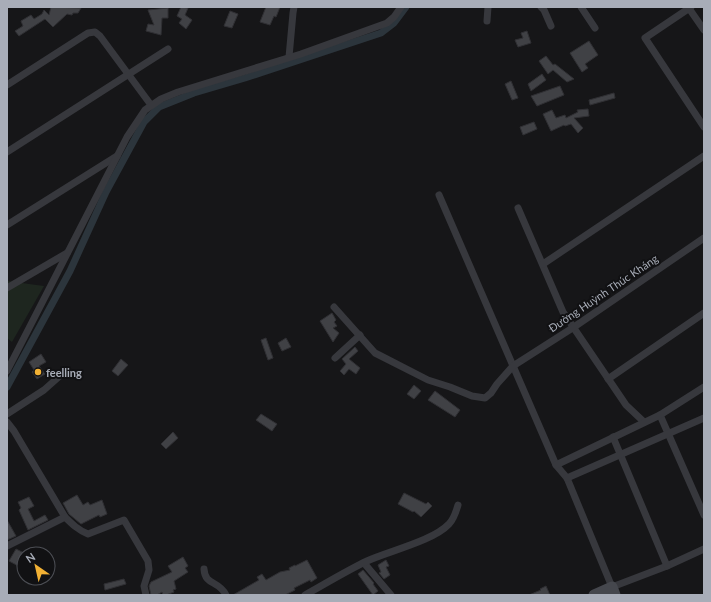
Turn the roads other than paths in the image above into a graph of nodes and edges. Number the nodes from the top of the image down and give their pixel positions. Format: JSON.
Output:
{"nodes":[{"id":1,"x":294,"y":7,"type":"edge"},
{"id":2,"x":401,"y":7,"type":"edge"},
{"id":3,"x":488,"y":7,"type":"edge"},
{"id":4,"x":541,"y":7,"type":"edge"},
{"id":5,"x":581,"y":7,"type":"edge"},
{"id":6,"x":689,"y":7,"type":"edge"},
{"id":7,"x":487,"y":21,"type":"dead end"},
{"id":8,"x":551,"y":26,"type":"dead end"},
{"id":9,"x":595,"y":28,"type":"dead end"},
{"id":10,"x":704,"y":30,"type":"edge"},
{"id":11,"x":168,"y":49,"type":"dead end"},
{"id":12,"x":289,"y":57,"type":"junction"},
{"id":13,"x":128,"y":74,"type":"junction"},
{"id":14,"x":7,"y":85,"type":"edge"},
{"id":15,"x":151,"y":105,"type":"junction"},
{"id":16,"x":704,"y":127,"type":"edge"},
{"id":17,"x":7,"y":152,"type":"edge"},
{"id":18,"x":117,"y":156,"type":"junction"},
{"id":19,"x":704,"y":156,"type":"edge"},
{"id":20,"x":439,"y":195,"type":"dead end"},
{"id":21,"x":518,"y":208,"type":"dead end"},
{"id":22,"x":7,"y":225,"type":"edge"},
{"id":23,"x":704,"y":238,"type":"edge"},
{"id":24,"x":67,"y":253,"type":"junction"},
{"id":25,"x":542,"y":264,"type":"junction"},
{"id":26,"x":7,"y":288,"type":"edge"},
{"id":27,"x":334,"y":307,"type":"dead end"},
{"id":28,"x":704,"y":312,"type":"edge"},
{"id":29,"x":574,"y":327,"type":"junction"},
{"id":30,"x":360,"y":335,"type":"junction"},
{"id":31,"x":335,"y":358,"type":"dead end"},
{"id":32,"x":513,"y":366,"type":"junction"},
{"id":33,"x":7,"y":371,"type":"edge"},
{"id":34,"x":62,"y":374,"type":"dead end"},
{"id":35,"x":608,"y":379,"type":"junction"},
{"id":36,"x":704,"y":387,"type":"edge"},
{"id":37,"x":7,"y":414,"type":"edge"},
{"id":38,"x":660,"y":415,"type":"junction"},
{"id":39,"x":704,"y":418,"type":"edge"},
{"id":40,"x":7,"y":422,"type":"edge"},
{"id":41,"x":644,"y":422,"type":"junction"},
{"id":42,"x":668,"y":434,"type":"junction"},
{"id":43,"x":613,"y":438,"type":"junction"},
{"id":44,"x":621,"y":454,"type":"junction"},
{"id":45,"x":556,"y":465,"type":"junction"},
{"id":46,"x":567,"y":478,"type":"junction"},
{"id":47,"x":458,"y":505,"type":"dead end"},
{"id":48,"x":704,"y":515,"type":"edge"},
{"id":49,"x":65,"y":517,"type":"junction"},
{"id":50,"x":7,"y":546,"type":"edge"},
{"id":51,"x":704,"y":549,"type":"edge"},
{"id":52,"x":364,"y":563,"type":"junction"},
{"id":53,"x":667,"y":566,"type":"junction"},
{"id":54,"x":204,"y":570,"type":"dead end"},
{"id":55,"x":614,"y":591,"type":"edge"},
{"id":56,"x":146,"y":595,"type":"edge"},
{"id":57,"x":226,"y":595,"type":"edge"},
{"id":58,"x":304,"y":595,"type":"edge"},
{"id":59,"x":391,"y":595,"type":"edge"},
{"id":60,"x":594,"y":595,"type":"edge"}],
"edges":[{"from":1,"to":12,"type":"street"},
{"from":2,"to":12,"type":"street"},
{"from":3,"to":7,"type":"street"},
{"from":4,"to":8,"type":"street"},
{"from":5,"to":9,"type":"street"},
{"from":6,"to":10,"type":"street"},
{"from":6,"to":16,"type":"street"},
{"from":11,"to":13,"type":"street"},
{"from":12,"to":15,"type":"street"},
{"from":13,"to":14,"type":"street"},
{"from":13,"to":15,"type":"street"},
{"from":13,"to":17,"type":"street"},
{"from":15,"to":18,"type":"street"},
{"from":18,"to":22,"type":"street"},
{"from":18,"to":24,"type":"street"},
{"from":19,"to":25,"type":"street"},
{"from":20,"to":32,"type":"street"},
{"from":21,"to":25,"type":"street"},
{"from":23,"to":29,"type":"street","name":"Đường Huỳnh Thúc Kháng"},
{"from":24,"to":26,"type":"street"},
{"from":24,"to":33,"type":"street"},
{"from":25,"to":29,"type":"street"},
{"from":27,"to":30,"type":"street"},
{"from":28,"to":35,"type":"street"},
{"from":29,"to":32,"type":"street","name":"Đường Huỳnh Thúc Kháng"},
{"from":29,"to":35,"type":"street"},
{"from":30,"to":31,"type":"street"},
{"from":30,"to":32,"type":"street","name":"Đường Huỳnh Thúc Kháng"},
{"from":32,"to":45,"type":"street"},
{"from":34,"to":37,"type":"street"},
{"from":35,"to":41,"type":"street"},
{"from":36,"to":38,"type":"street"},
{"from":38,"to":41,"type":"street"},
{"from":38,"to":42,"type":"street"},
{"from":39,"to":42,"type":"street"},
{"from":40,"to":49,"type":"street"},
{"from":41,"to":43,"type":"street"},
{"from":42,"to":44,"type":"street"},
{"from":42,"to":48,"type":"street"},
{"from":43,"to":44,"type":"street"},
{"from":43,"to":45,"type":"street"},
{"from":44,"to":46,"type":"street"},
{"from":44,"to":53,"type":"street"},
{"from":45,"to":46,"type":"street"},
{"from":46,"to":55,"type":"street"},
{"from":47,"to":52,"type":"street"},
{"from":49,"to":50,"type":"street"},
{"from":49,"to":56,"type":"street"},
{"from":51,"to":53,"type":"street"},
{"from":52,"to":58,"type":"street"},
{"from":52,"to":59,"type":"street"},
{"from":53,"to":55,"type":"street"},
{"from":54,"to":57,"type":"street"},
{"from":55,"to":60,"type":"street"}]}
